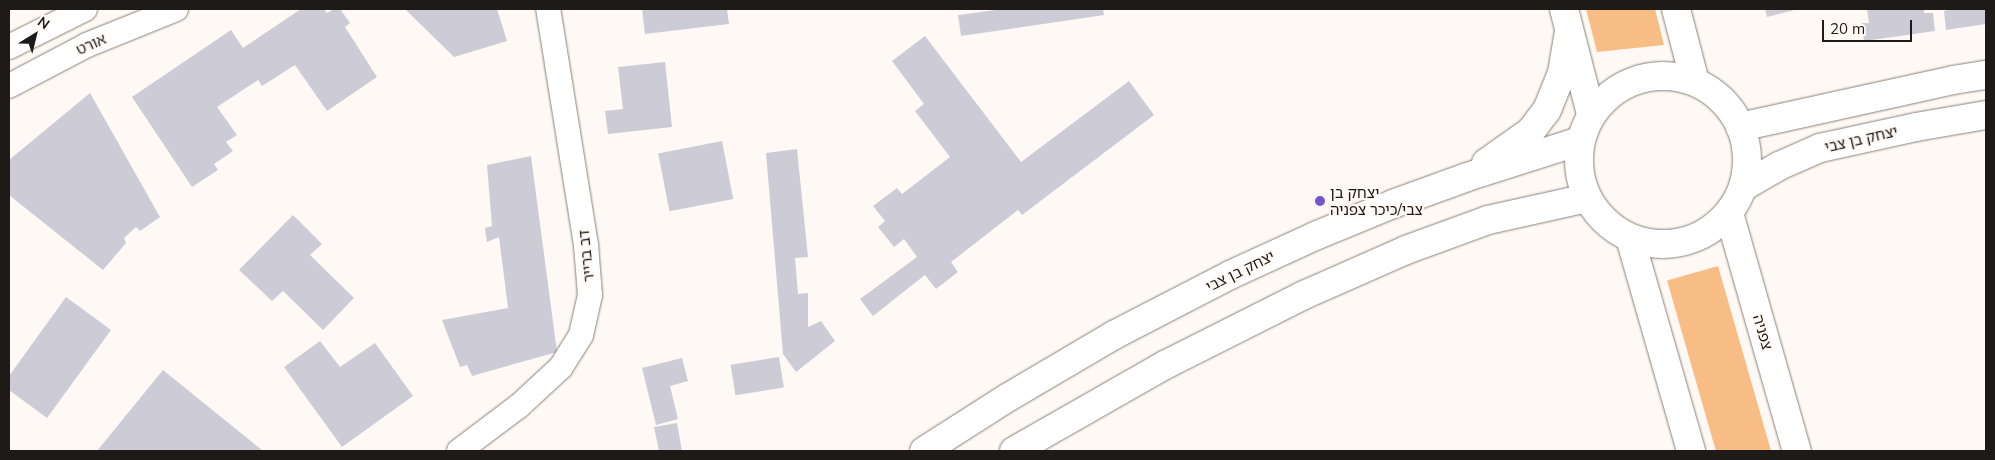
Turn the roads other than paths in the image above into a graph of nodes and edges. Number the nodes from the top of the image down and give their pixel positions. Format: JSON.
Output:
{"nodes":[{"id":1,"x":85,"y":9,"type":"edge"},
{"id":2,"x":176,"y":9,"type":"edge"},
{"id":3,"x":548,"y":9,"type":"edge"},
{"id":4,"x":1676,"y":9,"type":"edge"},
{"id":5,"x":1566,"y":20,"type":"edge"},
{"id":6,"x":9,"y":47,"type":"edge"},
{"id":7,"x":1986,"y":75,"type":"edge"},
{"id":8,"x":1695,"y":82,"type":"junction"},
{"id":9,"x":9,"y":86,"type":"edge"},
{"id":10,"x":1592,"y":114,"type":"junction"},
{"id":11,"x":1986,"y":115,"type":"edge"},
{"id":12,"x":1740,"y":127,"type":"junction"},
{"id":13,"x":1580,"y":141,"type":"junction"},
{"id":14,"x":1466,"y":177,"type":"junction"},
{"id":15,"x":1743,"y":187,"type":"junction"},
{"id":16,"x":1587,"y":198,"type":"junction"},
{"id":17,"x":1729,"y":213,"type":"junction"},
{"id":18,"x":1630,"y":238,"type":"junction"},
{"id":19,"x":460,"y":451,"type":"edge"},
{"id":20,"x":924,"y":451,"type":"edge"},
{"id":21,"x":1014,"y":451,"type":"edge"},
{"id":22,"x":1691,"y":451,"type":"edge"},
{"id":23,"x":1797,"y":451,"type":"edge"}],
"edges":[{"from":1,"to":6,"type":"street"},
{"from":2,"to":9,"type":"street","name":"אורט"},
{"from":3,"to":19,"type":"street","name":"דב ברייר"},
{"from":4,"to":8,"type":"street"},
{"from":5,"to":10,"type":"street"},
{"from":5,"to":14,"type":"street"},
{"from":7,"to":12,"type":"street"},
{"from":8,"to":10,"type":"street"},
{"from":8,"to":12,"type":"street"},
{"from":10,"to":13,"type":"street"},
{"from":11,"to":15,"type":"street","name":"יצחק בן צבי"},
{"from":12,"to":15,"type":"street"},
{"from":13,"to":14,"type":"street","name":"יצחק בן צבי"},
{"from":13,"to":16,"type":"street"},
{"from":14,"to":20,"type":"street","name":"יצחק בן צבי"},
{"from":15,"to":17,"type":"street"},
{"from":16,"to":18,"type":"street"},
{"from":16,"to":21,"type":"street"},
{"from":17,"to":18,"type":"street"},
{"from":17,"to":23,"type":"street","name":"צפניה"},
{"from":18,"to":22,"type":"street"}]}
